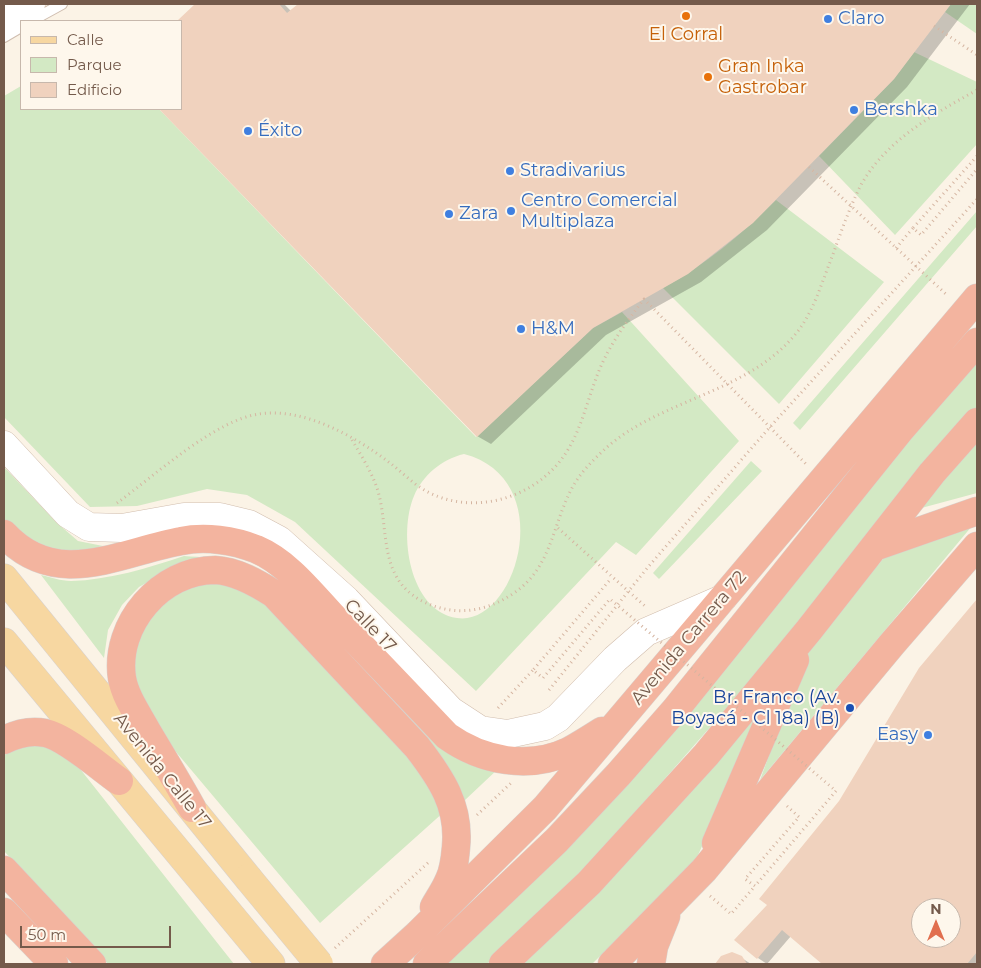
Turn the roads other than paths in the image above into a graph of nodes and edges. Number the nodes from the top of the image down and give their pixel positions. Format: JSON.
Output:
{"nodes":[{"id":1,"x":32,"y":4,"type":"edge"},
{"id":2,"x":62,"y":4,"type":"edge"},
{"id":3,"x":4,"y":19,"type":"edge"},
{"id":4,"x":33,"y":20,"type":"edge"},
{"id":5,"x":20,"y":28,"type":"edge"},
{"id":6,"x":4,"y":37,"type":"edge"},
{"id":7,"x":971,"y":305,"type":"edge"},
{"id":8,"x":977,"y":342,"type":"edge"},
{"id":9,"x":977,"y":422,"type":"edge"},
{"id":10,"x":4,"y":445,"type":"edge"},
{"id":11,"x":852,"y":446,"type":"junction"},
{"id":12,"x":977,"y":510,"type":"edge"},
{"id":13,"x":4,"y":534,"type":"edge"},
{"id":14,"x":817,"y":536,"type":"junction"},
{"id":15,"x":977,"y":546,"type":"edge"},
{"id":16,"x":874,"y":547,"type":"junction"},
{"id":17,"x":4,"y":578,"type":"edge"},
{"id":18,"x":722,"y":599,"type":"junction"},
{"id":19,"x":809,"y":630,"type":"junction"},
{"id":20,"x":4,"y":642,"type":"edge"},
{"id":21,"x":619,"y":722,"type":"junction"},
{"id":22,"x":4,"y":740,"type":"edge"},
{"id":23,"x":119,"y":781,"type":"junction"},
{"id":24,"x":192,"y":808,"type":"junction"},
{"id":25,"x":4,"y":870,"type":"edge"},
{"id":26,"x":704,"y":870,"type":"junction"},
{"id":27,"x":670,"y":906,"type":"junction"},
{"id":28,"x":4,"y":912,"type":"edge"},
{"id":29,"x":418,"y":934,"type":"junction"},
{"id":30,"x":325,"y":958,"type":"edge"},
{"id":31,"x":54,"y":964,"type":"edge"},
{"id":32,"x":92,"y":964,"type":"edge"},
{"id":33,"x":271,"y":964,"type":"edge"},
{"id":34,"x":385,"y":964,"type":"edge"},
{"id":35,"x":427,"y":964,"type":"edge"},
{"id":36,"x":503,"y":964,"type":"edge"},
{"id":37,"x":612,"y":964,"type":"edge"},
{"id":38,"x":651,"y":964,"type":"edge"}],
"edges":[{"from":1,"to":3,"type":"street"},
{"from":2,"to":4,"type":"lane"},
{"from":5,"to":6,"type":"lane"},
{"from":7,"to":11,"type":"highway","name":"Avenida Carrera 72"},
{"from":8,"to":14,"type":"highway","name":"Avenida Carrera 72"},
{"from":9,"to":16,"type":"highway"},
{"from":10,"to":18,"type":"street","name":"Calle 17"},
{"from":11,"to":14,"type":"highway"},
{"from":11,"to":18,"type":"highway","name":"Avenida Carrera 72"},
{"from":12,"to":16,"type":"highway"},
{"from":13,"to":21,"type":"highway"},
{"from":14,"to":35,"type":"highway","name":"Avenida Carrera 72"},
{"from":15,"to":26,"type":"highway"},
{"from":16,"to":19,"type":"highway"},
{"from":17,"to":24,"type":"main road","name":"Avenida Calle 17"},
{"from":18,"to":21,"type":"highway","name":"Avenida Carrera 72"},
{"from":19,"to":26,"type":"highway"},
{"from":19,"to":36,"type":"highway"},
{"from":20,"to":23,"type":"main road"},
{"from":21,"to":29,"type":"highway","name":"Avenida Carrera 72"},
{"from":22,"to":23,"type":"highway"},
{"from":23,"to":33,"type":"main road"},
{"from":24,"to":29,"type":"highway"},
{"from":24,"to":30,"type":"main road","name":"Avenida Calle 17","bridge":true},
{"from":25,"to":32,"type":"highway"},
{"from":26,"to":27,"type":"highway"},
{"from":27,"to":37,"type":"highway"},
{"from":27,"to":38,"type":"highway"},
{"from":28,"to":31,"type":"highway"},
{"from":29,"to":34,"type":"highway","name":"Avenida Carrera 72"}]}
